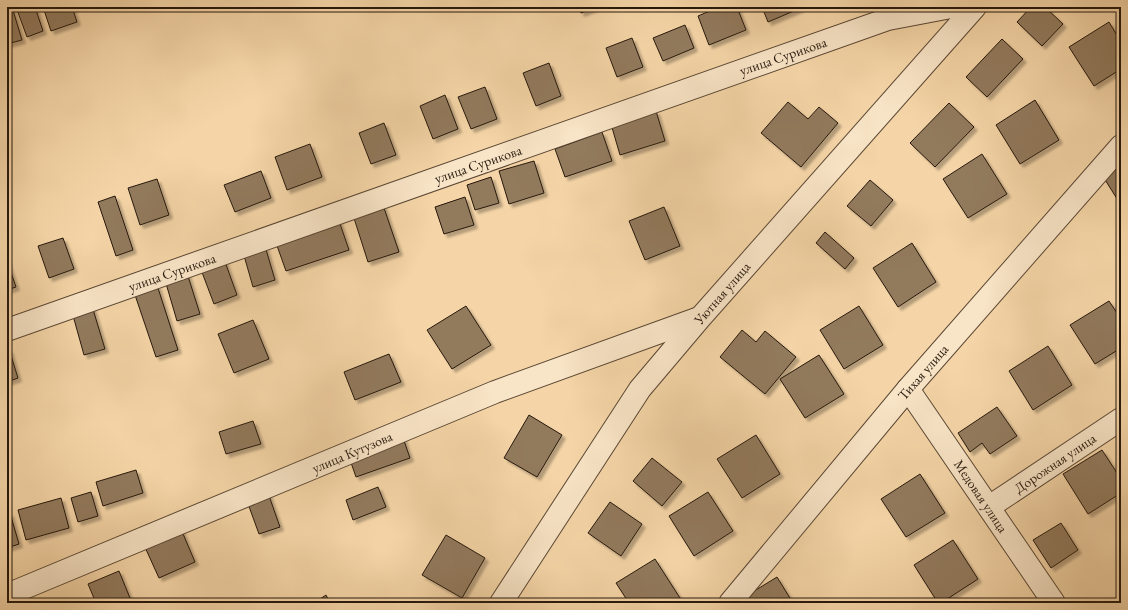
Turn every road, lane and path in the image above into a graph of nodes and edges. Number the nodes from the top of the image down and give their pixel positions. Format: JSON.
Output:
{"nodes":[{"id":1,"x":951,"y":7,"type":"edge"},
{"id":2,"x":975,"y":7,"type":"edge"},
{"id":3,"x":1121,"y":146,"type":"edge"},
{"id":4,"x":700,"y":318,"type":"junction"},
{"id":5,"x":7,"y":330,"type":"edge"},
{"id":6,"x":908,"y":389,"type":"junction"},
{"id":7,"x":1121,"y":419,"type":"edge"},
{"id":8,"x":989,"y":507,"type":"junction"},
{"id":9,"x":7,"y":595,"type":"edge"},
{"id":10,"x":501,"y":603,"type":"edge"},
{"id":11,"x":730,"y":603,"type":"edge"},
{"id":12,"x":1054,"y":603,"type":"edge"}],
"edges":[{"from":1,"to":5,"type":"street","name":"улица Сурикова"},
{"from":2,"to":4,"type":"street","name":"Уютная улица"},
{"from":3,"to":6,"type":"street","name":"Тихая улица"},
{"from":4,"to":9,"type":"street","name":"улица Кутузова"},
{"from":4,"to":10,"type":"street","name":"Уютная улица"},
{"from":6,"to":8,"type":"street","name":"Медовая улица"},
{"from":6,"to":11,"type":"street","name":"Тихая улица"},
{"from":7,"to":8,"type":"street","name":"Дорожная улица"},
{"from":8,"to":12,"type":"street","name":"Медовая улица"}]}
